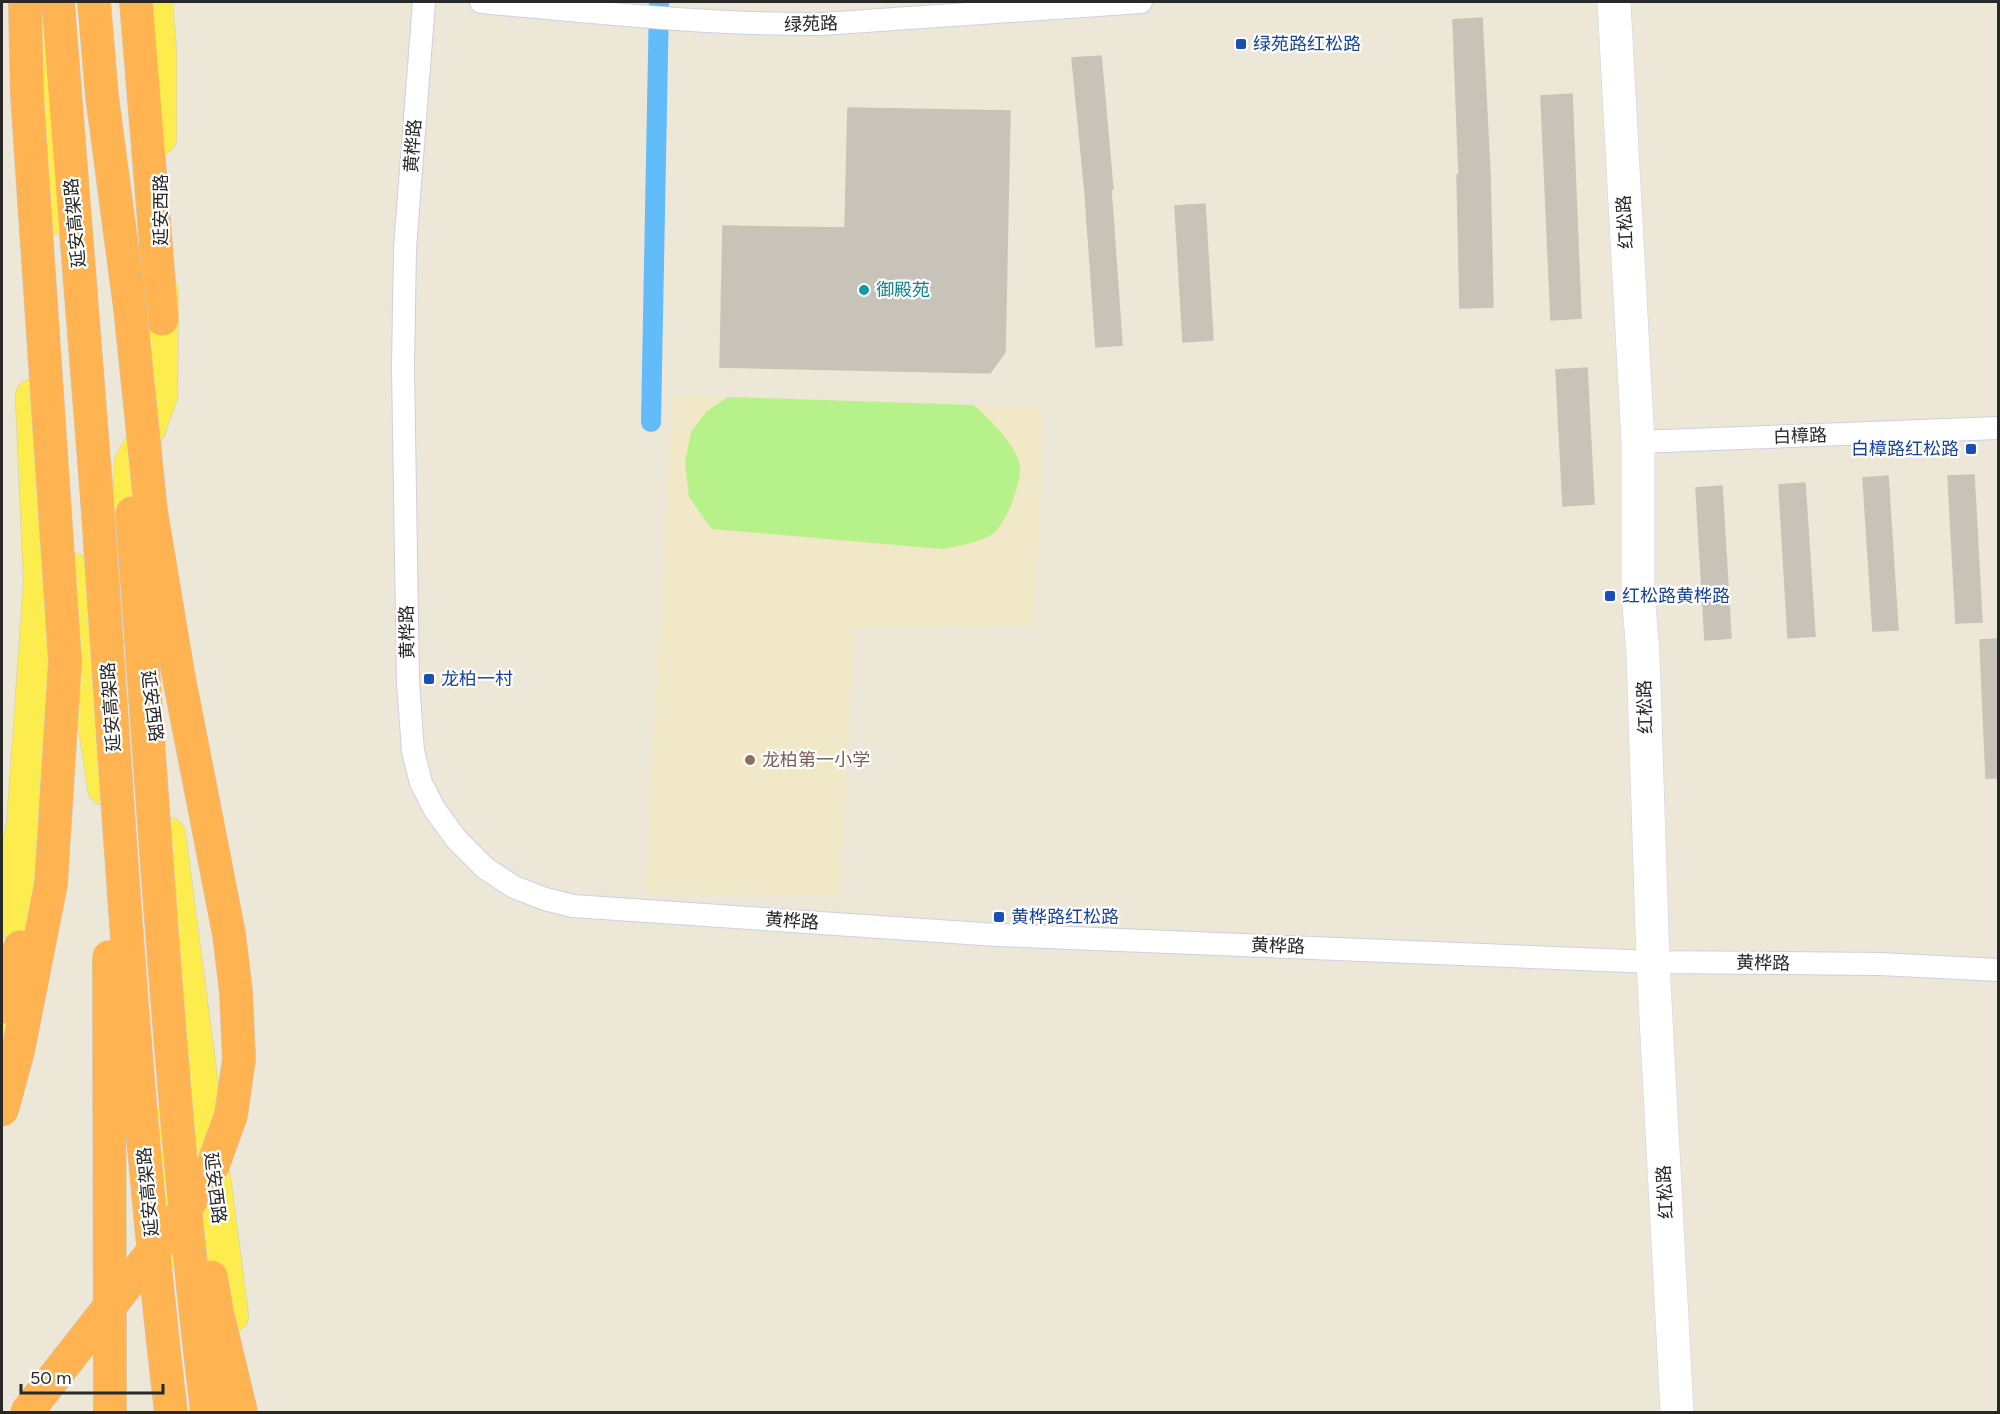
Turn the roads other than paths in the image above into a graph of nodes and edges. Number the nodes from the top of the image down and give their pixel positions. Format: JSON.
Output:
{"nodes":[{"id":1,"x":14,"y":2,"type":"edge"},
{"id":2,"x":25,"y":2,"type":"edge"},
{"id":3,"x":37,"y":2,"type":"edge"},
{"id":4,"x":58,"y":2,"type":"edge"},
{"id":5,"x":94,"y":2,"type":"edge"},
{"id":6,"x":424,"y":2,"type":"edge"},
{"id":7,"x":481,"y":2,"type":"edge"},
{"id":8,"x":1141,"y":2,"type":"edge"},
{"id":9,"x":1614,"y":2,"type":"edge"},
{"id":10,"x":143,"y":7,"type":"edge"},
{"id":11,"x":102,"y":96,"type":"junction"},
{"id":12,"x":162,"y":320,"type":"joint"},
{"id":13,"x":1998,"y":428,"type":"edge"},
{"id":14,"x":1638,"y":442,"type":"junction"},
{"id":15,"x":97,"y":499,"type":"junction"},
{"id":16,"x":68,"y":537,"type":"junction"},
{"id":17,"x":40,"y":582,"type":"junction"},
{"id":18,"x":59,"y":654,"type":"junction"},
{"id":19,"x":89,"y":695,"type":"junction"},
{"id":20,"x":57,"y":769,"type":"junction"},
{"id":21,"x":2,"y":920,"type":"edge"},
{"id":22,"x":1653,"y":962,"type":"junction"},
{"id":23,"x":109,"y":968,"type":"junction"},
{"id":24,"x":1998,"y":970,"type":"edge"},
{"id":25,"x":165,"y":972,"type":"junction"},
{"id":26,"x":2,"y":1007,"type":"edge"},
{"id":27,"x":2,"y":1026,"type":"edge"},
{"id":28,"x":2,"y":1110,"type":"edge"},
{"id":29,"x":27,"y":1413,"type":"edge"},
{"id":30,"x":87,"y":1413,"type":"edge"},
{"id":31,"x":110,"y":1413,"type":"edge"},
{"id":32,"x":171,"y":1413,"type":"edge"},
{"id":33,"x":200,"y":1413,"type":"edge"},
{"id":34,"x":207,"y":1413,"type":"edge"},
{"id":35,"x":243,"y":1413,"type":"edge"},
{"id":36,"x":1677,"y":1413,"type":"edge"}],
"edges":[{"from":1,"to":17,"type":"main road"},
{"from":2,"to":20,"type":"highway","bridge":true},
{"from":3,"to":16,"type":"main road"},
{"from":4,"to":15,"type":"highway","name":"延安高架路"},
{"from":5,"to":11,"type":"highway","name":"延安高架路"},
{"from":6,"to":22,"type":"street","name":"黄桦路"},
{"from":7,"to":8,"type":"street","name":"绿苑路"},
{"from":9,"to":14,"type":"street","name":"红松路"},
{"from":10,"to":12,"type":"highway"},
{"from":11,"to":25,"type":"highway","name":"延安高架路","bridge":true},
{"from":11,"to":29,"type":"highway","bridge":true},
{"from":12,"to":35,"type":"main road","name":"延安西路"},
{"from":13,"to":14,"type":"street","name":"白樟路"},
{"from":14,"to":22,"type":"street","name":"红松路"},
{"from":15,"to":23,"type":"highway","bridge":true},
{"from":15,"to":32,"type":"highway","name":"延安高架路","bridge":true},
{"from":16,"to":17,"type":"main road"},
{"from":16,"to":18,"type":"main road"},
{"from":16,"to":19,"type":"main road"},
{"from":17,"to":21,"type":"main road"},
{"from":18,"to":19,"type":"main road"},
{"from":18,"to":27,"type":"main road"},
{"from":19,"to":33,"type":"main road"},
{"from":20,"to":26,"type":"highway","bridge":true},
{"from":20,"to":28,"type":"highway","bridge":true},
{"from":22,"to":24,"type":"street","name":"黄桦路"},
{"from":22,"to":36,"type":"street","name":"红松路"},
{"from":23,"to":30,"type":"highway","bridge":true},
{"from":23,"to":31,"type":"highway","bridge":true},
{"from":25,"to":34,"type":"highway","name":"延安高架路","bridge":true},
{"from":25,"to":35,"type":"highway","bridge":true}]}
